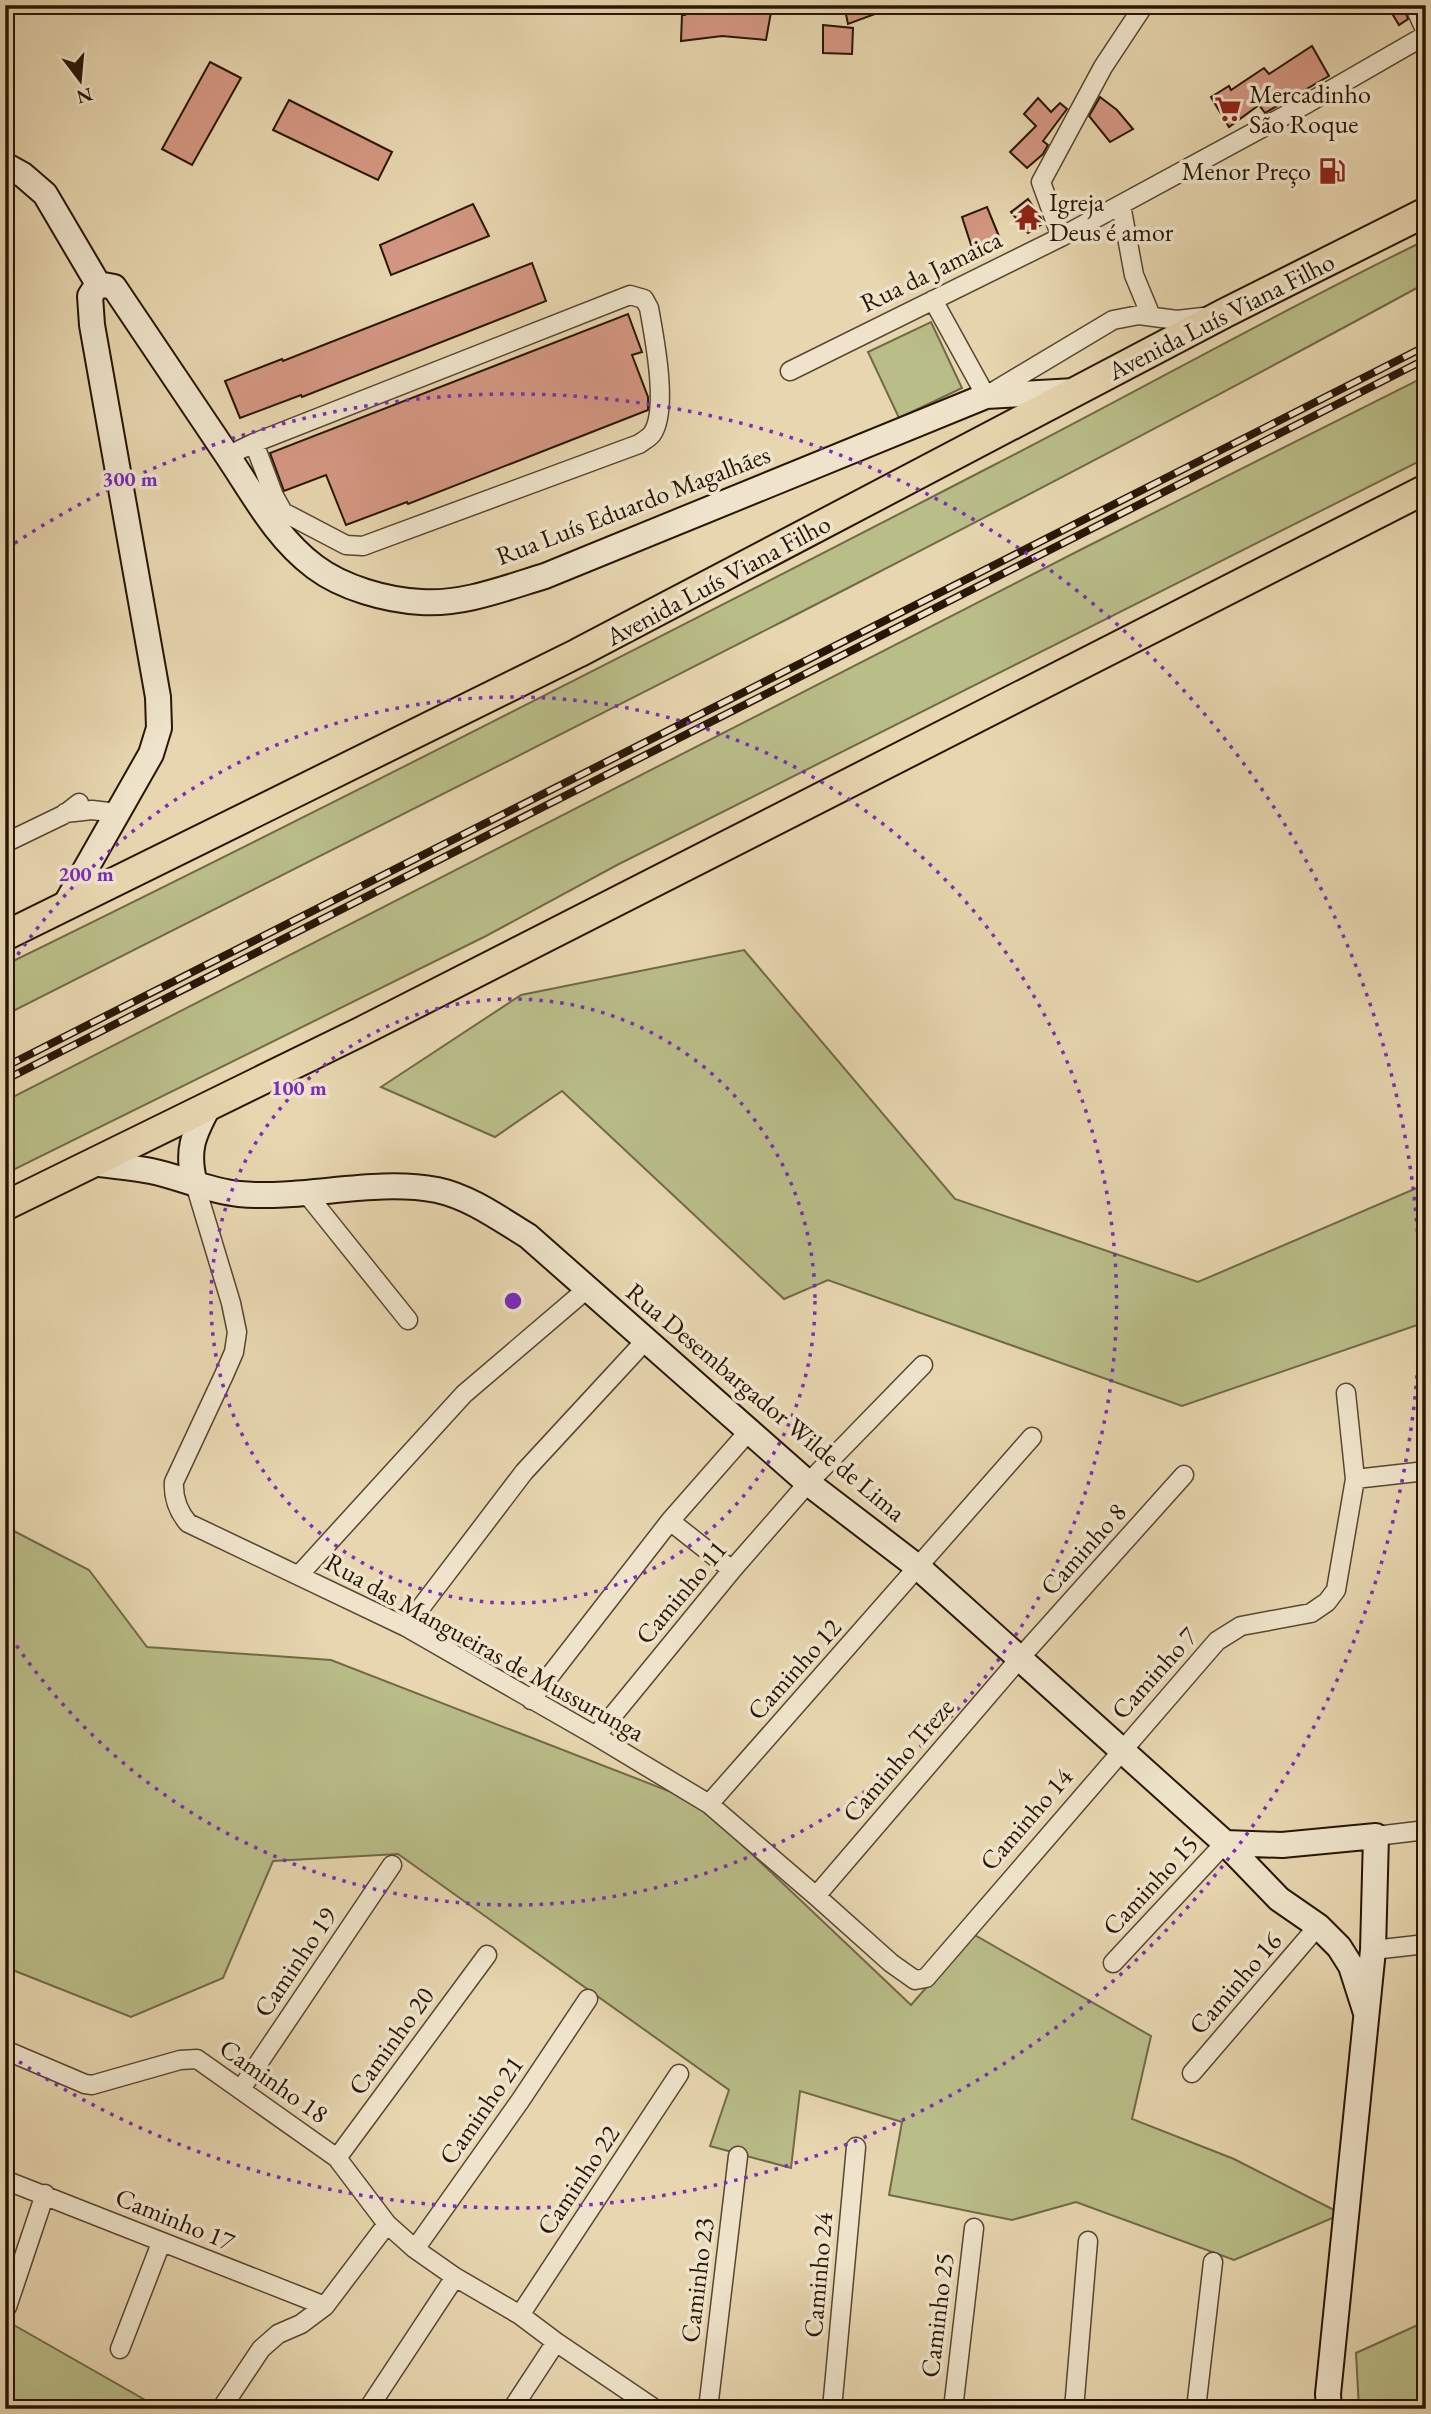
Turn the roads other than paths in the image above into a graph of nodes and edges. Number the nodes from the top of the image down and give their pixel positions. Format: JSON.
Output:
{"nodes":[{"id":1,"x":1144,"y":5,"type":"edge"},
{"id":2,"x":1414,"y":5,"type":"edge"},
{"id":3,"x":1426,"y":34,"type":"edge"},
{"id":4,"x":5,"y":165,"type":"edge"},
{"id":5,"x":1121,"y":205,"type":"junction"},
{"id":6,"x":1426,"y":212,"type":"edge"},
{"id":7,"x":1061,"y":237,"type":"junction"},
{"id":8,"x":99,"y":284,"type":"junction"},
{"id":9,"x":933,"y":300,"type":"junction"},
{"id":10,"x":1225,"y":313,"type":"junction"},
{"id":11,"x":1151,"y":316,"type":"junction"},
{"id":12,"x":790,"y":371,"type":"dead end"},
{"id":13,"x":1075,"y":391,"type":"junction"},
{"id":14,"x":986,"y":396,"type":"junction"},
{"id":15,"x":254,"y":443,"type":"junction"},
{"id":16,"x":227,"y":456,"type":"junction"},
{"id":17,"x":1426,"y":489,"type":"edge"},
{"id":18,"x":117,"y":813,"type":"junction"},
{"id":19,"x":5,"y":843,"type":"edge"},
{"id":20,"x":64,"y":907,"type":"junction"},
{"id":21,"x":5,"y":936,"type":"edge"},
{"id":22,"x":209,"y":1106,"type":"junction"},
{"id":23,"x":92,"y":1163,"type":"junction"},
{"id":24,"x":195,"y":1184,"type":"junction"},
{"id":25,"x":306,"y":1194,"type":"junction"},
{"id":26,"x":9,"y":1205,"type":"edge"},
{"id":27,"x":587,"y":1289,"type":"junction"},
{"id":28,"x":408,"y":1320,"type":"dead end"},
{"id":29,"x":646,"y":1340,"type":"junction"},
{"id":30,"x":923,"y":1365,"type":"dead end"},
{"id":31,"x":1346,"y":1393,"type":"dead end"},
{"id":32,"x":749,"y":1431,"type":"junction"},
{"id":33,"x":1032,"y":1437,"type":"dead end"},
{"id":34,"x":1426,"y":1471,"type":"edge"},
{"id":35,"x":1184,"y":1475,"type":"dead end"},
{"id":36,"x":1355,"y":1479,"type":"junction"},
{"id":37,"x":808,"y":1483,"type":"junction"},
{"id":38,"x":670,"y":1521,"type":"junction"},
{"id":39,"x":919,"y":1568,"type":"junction"},
{"id":40,"x":732,"y":1570,"type":"junction"},
{"id":41,"x":299,"y":1575,"type":"junction"},
{"id":42,"x":406,"y":1627,"type":"junction"},
{"id":43,"x":1020,"y":1658,"type":"junction"},
{"id":44,"x":531,"y":1700,"type":"junction"},
{"id":45,"x":596,"y":1736,"type":"junction"},
{"id":46,"x":1122,"y":1749,"type":"junction"},
{"id":47,"x":709,"y":1804,"type":"junction"},
{"id":48,"x":1426,"y":1830,"type":"edge"},
{"id":49,"x":1376,"y":1836,"type":"junction"},
{"id":50,"x":1225,"y":1843,"type":"junction"},
{"id":51,"x":1282,"y":1846,"type":"junction"},
{"id":52,"x":392,"y":1865,"type":"dead end"},
{"id":53,"x":1272,"y":1892,"type":"junction"},
{"id":54,"x":816,"y":1896,"type":"junction"},
{"id":55,"x":1318,"y":1926,"type":"junction"},
{"id":56,"x":1426,"y":1944,"type":"edge"},
{"id":57,"x":1339,"y":1947,"type":"junction"},
{"id":58,"x":1373,"y":1950,"type":"junction"},
{"id":59,"x":487,"y":1955,"type":"dead end"},
{"id":60,"x":1113,"y":1963,"type":"dead end"},
{"id":61,"x":891,"y":1964,"type":"joint"},
{"id":62,"x":588,"y":2000,"type":"dead end"},
{"id":63,"x":1366,"y":2013,"type":"junction"},
{"id":64,"x":5,"y":2050,"type":"edge"},
{"id":65,"x":1192,"y":2073,"type":"dead end"},
{"id":66,"x":679,"y":2074,"type":"dead end"},
{"id":67,"x":241,"y":2089,"type":"junction"},
{"id":68,"x":856,"y":2147,"type":"dead end"},
{"id":69,"x":738,"y":2156,"type":"dead end"},
{"id":70,"x":337,"y":2158,"type":"junction"},
{"id":71,"x":5,"y":2180,"type":"edge"},
{"id":72,"x":45,"y":2194,"type":"junction"},
{"id":73,"x":387,"y":2224,"type":"junction"},
{"id":74,"x":974,"y":2228,"type":"dead end"},
{"id":75,"x":1087,"y":2241,"type":"dead end"},
{"id":76,"x":161,"y":2243,"type":"junction"},
{"id":77,"x":415,"y":2249,"type":"junction"},
{"id":78,"x":1213,"y":2262,"type":"dead end"},
{"id":79,"x":455,"y":2277,"type":"junction"},
{"id":80,"x":325,"y":2306,"type":"junction"},
{"id":81,"x":8,"y":2307,"type":"dead end"},
{"id":82,"x":520,"y":2315,"type":"junction"},
{"id":83,"x":556,"y":2342,"type":"junction"},
{"id":84,"x":120,"y":2349,"type":"dead end"},
{"id":85,"x":221,"y":2409,"type":"edge"},
{"id":86,"x":368,"y":2409,"type":"edge"},
{"id":87,"x":512,"y":2409,"type":"edge"},
{"id":88,"x":655,"y":2409,"type":"edge"},
{"id":89,"x":708,"y":2409,"type":"edge"},
{"id":90,"x":832,"y":2409,"type":"edge"},
{"id":91,"x":953,"y":2409,"type":"edge"},
{"id":92,"x":1074,"y":2409,"type":"edge"},
{"id":93,"x":1196,"y":2409,"type":"edge"},
{"id":94,"x":1329,"y":2409,"type":"edge"}],
"edges":[{"from":1,"to":7,"type":"street"},
{"from":2,"to":3,"type":"street"},
{"from":3,"to":5,"type":"street","name":"Rua da Jamaica"},
{"from":4,"to":8,"type":"main road","name":"Rua Luís Eduardo Magalhães"},
{"from":5,"to":7,"type":"street","name":"Rua da Jamaica"},
{"from":5,"to":11,"type":"street"},
{"from":6,"to":10,"type":"highway","name":"Avenida Luís Viana Filho"},
{"from":7,"to":9,"type":"street","name":"Rua da Jamaica"},
{"from":8,"to":16,"type":"main road","name":"Rua Luís Eduardo Magalhães"},
{"from":8,"to":18,"type":"main road"},
{"from":9,"to":12,"type":"street","name":"Rua da Jamaica"},
{"from":9,"to":14,"type":"street"},
{"from":10,"to":11,"type":"street"},
{"from":10,"to":13,"type":"highway","name":"Avenida Luís Viana Filho"},
{"from":11,"to":14,"type":"street"},
{"from":13,"to":14,"type":"main road","name":"Rua Luís Eduardo Magalhães"},
{"from":13,"to":20,"type":"highway","name":"Avenida Luís Viana Filho"},
{"from":14,"to":16,"type":"main road","name":"Rua Luís Eduardo Magalhães"},
{"from":15,"to":15,"type":"street"},
{"from":15,"to":16,"type":"street"},
{"from":17,"to":22,"type":"highway"},
{"from":18,"to":19,"type":"street"},
{"from":18,"to":20,"type":"main road"},
{"from":20,"to":21,"type":"highway","name":"Avenida Luís Viana Filho"},
{"from":22,"to":23,"type":"highway"},
{"from":22,"to":24,"type":"main road"},
{"from":23,"to":24,"type":"main road","name":"Rua Desembargador Wilde de Lima"},
{"from":23,"to":26,"type":"highway"},
{"from":24,"to":25,"type":"main road","name":"Rua Desembargador Wilde de Lima"},
{"from":24,"to":41,"type":"street","name":"Rua das Mangueiras de Mussurunga"},
{"from":25,"to":27,"type":"main road","name":"Rua Desembargador Wilde de Lima"},
{"from":25,"to":28,"type":"street"},
{"from":27,"to":29,"type":"main road","name":"Rua Desembargador Wilde de Lima"},
{"from":27,"to":41,"type":"street"},
{"from":29,"to":32,"type":"main road","name":"Rua Desembargador Wilde de Lima"},
{"from":29,"to":42,"type":"street"},
{"from":30,"to":37,"type":"street","name":"Caminho 11"},
{"from":31,"to":36,"type":"street"},
{"from":32,"to":37,"type":"main road","name":"Rua Desembargador Wilde de Lima"},
{"from":32,"to":38,"type":"street"},
{"from":33,"to":39,"type":"street","name":"Caminho 12"},
{"from":34,"to":36,"type":"street"},
{"from":35,"to":43,"type":"street","name":"Caminho 8"},
{"from":36,"to":46,"type":"street","name":"Caminho 7"},
{"from":37,"to":39,"type":"main road","name":"Rua Desembargador Wilde de Lima"},
{"from":37,"to":40,"type":"street","name":"Caminho 11"},
{"from":38,"to":40,"type":"street"},
{"from":38,"to":44,"type":"street"},
{"from":39,"to":43,"type":"main road","name":"Rua Desembargador Wilde de Lima"},
{"from":39,"to":47,"type":"street","name":"Caminho 12"},
{"from":40,"to":45,"type":"street","name":"Caminho 11"},
{"from":41,"to":42,"type":"street","name":"Rua das Mangueiras de Mussurunga"},
{"from":42,"to":44,"type":"street","name":"Rua das Mangueiras de Mussurunga"},
{"from":43,"to":46,"type":"main road","name":"Rua Desembargador Wilde de Lima"},
{"from":43,"to":54,"type":"street","name":"Caminho Treze"},
{"from":44,"to":45,"type":"street","name":"Rua das Mangueiras de Mussurunga"},
{"from":45,"to":47,"type":"street","name":"Rua das Mangueiras de Mussurunga"},
{"from":46,"to":50,"type":"main road","name":"Rua Desembargador Wilde de Lima"},
{"from":46,"to":61,"type":"street","name":"Caminho 14"},
{"from":47,"to":54,"type":"street","name":"Rua das Mangueiras de Mussurunga"},
{"from":48,"to":49,"type":"street"},
{"from":49,"to":51,"type":"main road"},
{"from":49,"to":58,"type":"main road","name":"Rua Desembargador Wilde de Lima"},
{"from":50,"to":51,"type":"main road"},
{"from":50,"to":53,"type":"main road","name":"Rua Desembargador Wilde de Lima"},
{"from":50,"to":60,"type":"street","name":"Caminho 15"},
{"from":51,"to":53,"type":"main road"},
{"from":52,"to":67,"type":"street","name":"Caminho 19"},
{"from":53,"to":55,"type":"main road","name":"Rua Desembargador Wilde de Lima"},
{"from":54,"to":61,"type":"street","name":"Rua das Mangueiras de Mussurunga"},
{"from":55,"to":57,"type":"main road","name":"Rua Desembargador Wilde de Lima"},
{"from":55,"to":65,"type":"street","name":"Caminho 16"},
{"from":56,"to":58,"type":"street"},
{"from":57,"to":58,"type":"main road"},
{"from":57,"to":63,"type":"main road","name":"Rua Desembargador Wilde de Lima"},
{"from":58,"to":63,"type":"main road","name":"Rua Desembargador Wilde de Lima"},
{"from":59,"to":70,"type":"street","name":"Caminho 20"},
{"from":62,"to":77,"type":"street","name":"Caminho 21"},
{"from":63,"to":94,"type":"main road","name":"Rua Desembargador Wilde de Lima"},
{"from":64,"to":67,"type":"street","name":"Caminho 18"},
{"from":66,"to":82,"type":"street","name":"Caminho 22"},
{"from":67,"to":70,"type":"street","name":"Caminho 18"},
{"from":68,"to":90,"type":"street","name":"Caminho 24"},
{"from":69,"to":89,"type":"street","name":"Caminho 23"},
{"from":70,"to":73,"type":"street","name":"Caminho 18"},
{"from":71,"to":72,"type":"street","name":"Caminho 17"},
{"from":72,"to":76,"type":"street","name":"Caminho 17"},
{"from":72,"to":81,"type":"street"},
{"from":73,"to":77,"type":"street","name":"Caminho 18"},
{"from":73,"to":80,"type":"street"},
{"from":74,"to":91,"type":"street","name":"Caminho 25"},
{"from":75,"to":92,"type":"street"},
{"from":76,"to":80,"type":"street","name":"Caminho 17"},
{"from":76,"to":84,"type":"street"},
{"from":77,"to":79,"type":"street","name":"Caminho 18"},
{"from":78,"to":93,"type":"street"},
{"from":79,"to":82,"type":"street","name":"Caminho 18"},
{"from":79,"to":86,"type":"street"},
{"from":80,"to":85,"type":"street"},
{"from":82,"to":83,"type":"street","name":"Caminho 18"},
{"from":83,"to":87,"type":"street"},
{"from":83,"to":88,"type":"street","name":"Caminho 18"}]}
